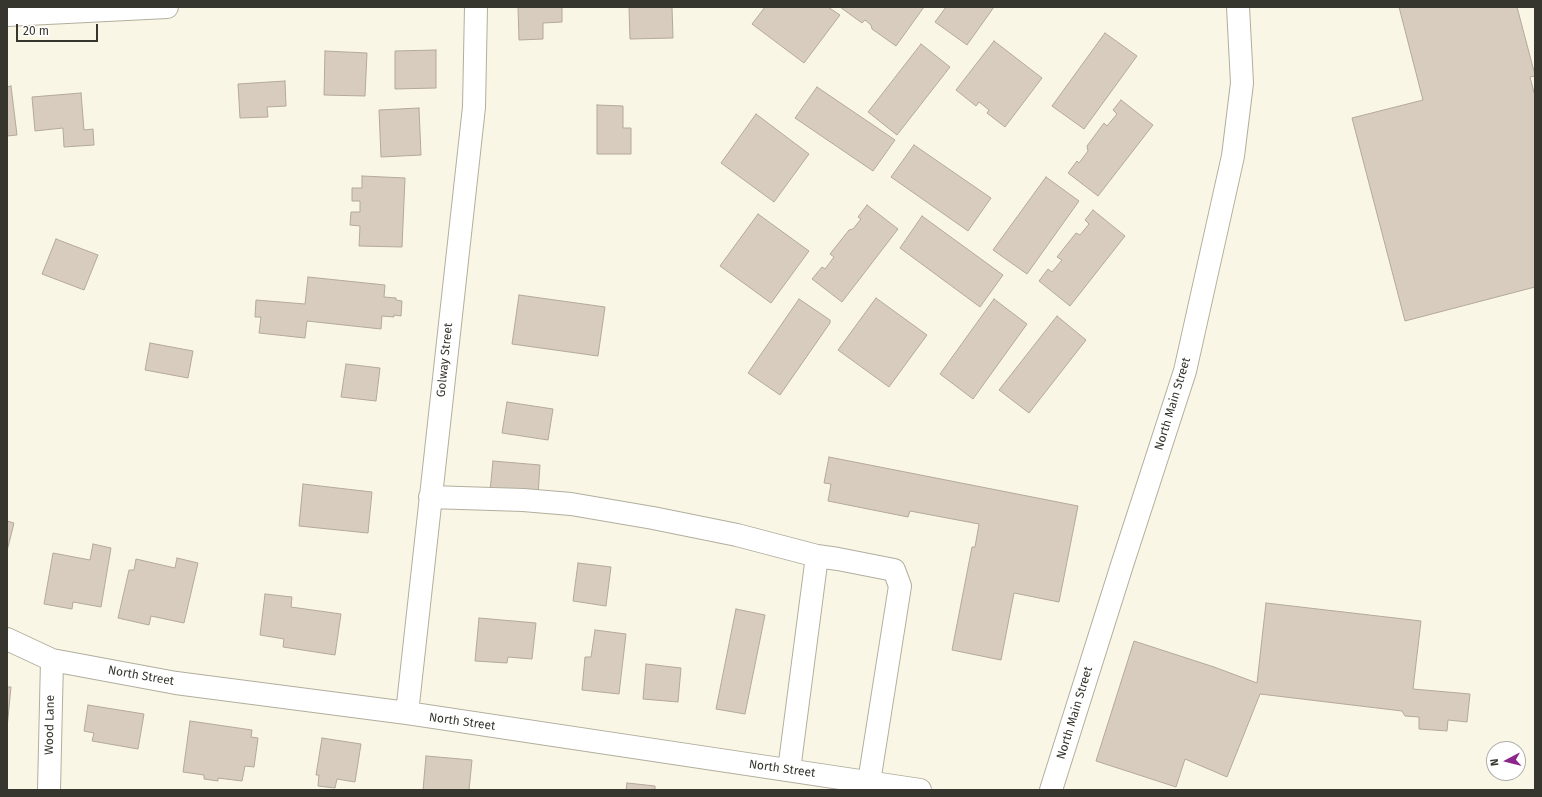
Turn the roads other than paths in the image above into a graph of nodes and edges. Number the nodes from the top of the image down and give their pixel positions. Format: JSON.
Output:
{"nodes":[{"id":1,"x":167,"y":7,"type":"edge"},
{"id":2,"x":476,"y":7,"type":"edge"},
{"id":3,"x":1238,"y":7,"type":"edge"},
{"id":4,"x":7,"y":15,"type":"edge"},
{"id":5,"x":430,"y":497,"type":"junction"},
{"id":6,"x":817,"y":556,"type":"junction"},
{"id":7,"x":7,"y":639,"type":"edge"},
{"id":8,"x":52,"y":660,"type":"junction"},
{"id":9,"x":407,"y":713,"type":"junction"},
{"id":10,"x":789,"y":770,"type":"junction"},
{"id":11,"x":869,"y":782,"type":"junction"},
{"id":12,"x":49,"y":790,"type":"edge"},
{"id":13,"x":920,"y":790,"type":"edge"},
{"id":14,"x":1051,"y":790,"type":"edge"}],
"edges":[{"from":1,"to":4,"type":"street"},
{"from":2,"to":5,"type":"street","name":"Golway Street"},
{"from":3,"to":14,"type":"street","name":"North Main Street"},
{"from":5,"to":6,"type":"street"},
{"from":5,"to":9,"type":"street","name":"Golway Street"},
{"from":6,"to":10,"type":"street"},
{"from":6,"to":11,"type":"street"},
{"from":7,"to":8,"type":"street","name":"North Street"},
{"from":8,"to":9,"type":"street","name":"North Street"},
{"from":8,"to":12,"type":"street","name":"Wood Lane"},
{"from":9,"to":10,"type":"street","name":"North Street"},
{"from":10,"to":11,"type":"street","name":"North Street"},
{"from":11,"to":13,"type":"street","name":"North Street"}]}
